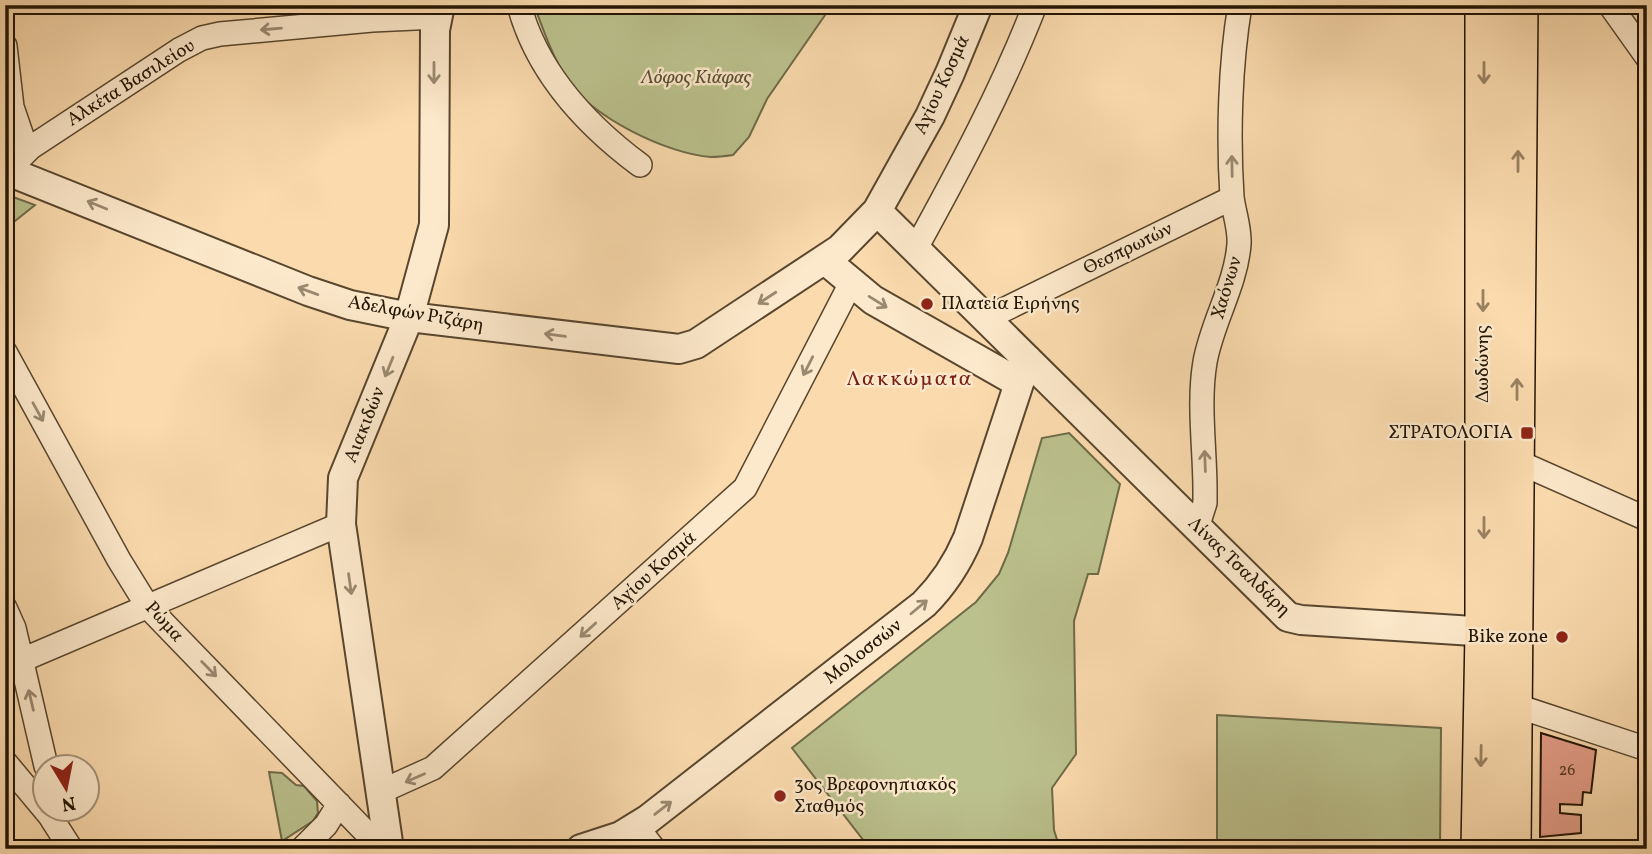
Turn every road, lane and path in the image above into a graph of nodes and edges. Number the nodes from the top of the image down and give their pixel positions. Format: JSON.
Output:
{"nodes":[{"id":1,"x":519,"y":5,"type":"edge"},
{"id":2,"x":978,"y":5,"type":"edge"},
{"id":3,"x":1035,"y":5,"type":"edge"},
{"id":4,"x":1240,"y":5,"type":"edge"},
{"id":5,"x":1484,"y":5,"type":"edge"},
{"id":6,"x":1519,"y":5,"type":"edge"},
{"id":7,"x":1610,"y":5,"type":"edge"},
{"id":8,"x":438,"y":11,"type":"edge"},
{"id":9,"x":5,"y":46,"type":"edge"},
{"id":10,"x":1647,"y":57,"type":"edge"},
{"id":11,"x":13,"y":164,"type":"edge"},
{"id":12,"x":639,"y":165,"type":"dead end"},
{"id":13,"x":1232,"y":198,"type":"junction"},
{"id":14,"x":877,"y":211,"type":"junction"},
{"id":15,"x":915,"y":250,"type":"junction"},
{"id":16,"x":824,"y":260,"type":"junction"},
{"id":17,"x":851,"y":283,"type":"junction"},
{"id":18,"x":409,"y":317,"type":"junction"},
{"id":19,"x":985,"y":319,"type":"junction"},
{"id":20,"x":8,"y":365,"type":"edge"},
{"id":21,"x":1023,"y":371,"type":"junction"},
{"id":22,"x":1516,"y":461,"type":"junction"},
{"id":23,"x":1647,"y":519,"type":"edge"},
{"id":24,"x":341,"y":524,"type":"junction"},
{"id":25,"x":1197,"y":528,"type":"junction"},
{"id":26,"x":148,"y":607,"type":"junction"},
{"id":27,"x":5,"y":608,"type":"edge"},
{"id":28,"x":1499,"y":632,"type":"junction"},
{"id":29,"x":22,"y":660,"type":"junction"},
{"id":30,"x":1514,"y":705,"type":"junction"},
{"id":31,"x":1647,"y":749,"type":"edge"},
{"id":32,"x":43,"y":752,"type":"edge"},
{"id":33,"x":5,"y":762,"type":"edge"},
{"id":34,"x":32,"y":791,"type":"edge"},
{"id":35,"x":380,"y":792,"type":"junction"},
{"id":36,"x":339,"y":804,"type":"junction"},
{"id":37,"x":56,"y":822,"type":"edge"},
{"id":38,"x":645,"y":838,"type":"edge"},
{"id":39,"x":71,"y":849,"type":"edge"},
{"id":40,"x":302,"y":849,"type":"edge"},
{"id":41,"x":382,"y":849,"type":"edge"},
{"id":42,"x":389,"y":849,"type":"edge"},
{"id":43,"x":581,"y":849,"type":"edge"},
{"id":44,"x":1480,"y":849,"type":"edge"},
{"id":45,"x":1512,"y":849,"type":"edge"}],
"edges":[{"from":1,"to":12,"type":"street"},
{"from":2,"to":14,"type":"street","name":"Αγίου Κοσμά"},
{"from":3,"to":15,"type":"street"},
{"from":13,"to":4,"type":"street","name":"Χαόνων","one_way":true},
{"from":5,"to":28,"type":"main road","name":"Δωδώνης","one_way":true},
{"from":22,"to":6,"type":"main road","name":"Δωδώνης","one_way":true},
{"from":7,"to":10,"type":"street"},
{"from":8,"to":11,"type":"street","name":"Αλκέτα Βασιλείου","one_way":true},
{"from":8,"to":18,"type":"street","name":"Αιακιδών","one_way":true},
{"from":9,"to":11,"type":"street"},
{"from":18,"to":11,"type":"street","name":"Αδελφών Ριζάρη","one_way":true},
{"from":13,"to":19,"type":"street","name":"Θεσπρωτών"},
{"from":25,"to":13,"type":"street","name":"Χαόνων","one_way":true},
{"from":14,"to":15,"type":"street"},
{"from":14,"to":16,"type":"street","name":"Αγίου Κοσμά"},
{"from":15,"to":19,"type":"street"},
{"from":16,"to":17,"type":"street"},
{"from":16,"to":18,"type":"street","name":"Αδελφών Ριζάρη","one_way":true},
{"from":17,"to":21,"type":"street","one_way":true},
{"from":17,"to":35,"type":"street","name":"Αγίου Κοσμά","one_way":true},
{"from":18,"to":24,"type":"street","name":"Αιακιδών","one_way":true},
{"from":19,"to":21,"type":"street"},
{"from":20,"to":26,"type":"street","name":"Ρώμα","one_way":true},
{"from":21,"to":25,"type":"street","name":"Λίνας Τσαλδάρη"},
{"from":38,"to":21,"type":"street","name":"Μολοσσών","one_way":true},
{"from":22,"to":23,"type":"street"},
{"from":22,"to":28,"type":"main road","name":"Δωδώνης"},
{"from":24,"to":26,"type":"street"},
{"from":24,"to":35,"type":"street","name":"Αιακιδών","one_way":true},
{"from":25,"to":28,"type":"street","name":"Λίνας Τσαλδάρη"},
{"from":26,"to":29,"type":"street"},
{"from":26,"to":36,"type":"street","name":"Ρώμα","one_way":true},
{"from":27,"to":29,"type":"street"},
{"from":28,"to":30,"type":"main road","name":"Δωδώνης"},
{"from":28,"to":44,"type":"main road","name":"Δωδώνης","one_way":true},
{"from":32,"to":29,"type":"street","one_way":true},
{"from":30,"to":31,"type":"street"},
{"from":30,"to":45,"type":"main road","name":"Δωδώνης"},
{"from":33,"to":34,"type":"street"},
{"from":35,"to":42,"type":"street","name":"Αιακιδών"},
{"from":36,"to":40,"type":"street"},
{"from":36,"to":41,"type":"street","name":"Ρώμα"},
{"from":37,"to":39,"type":"street"},
{"from":38,"to":43,"type":"street","name":"Μολοσσών"}]}
